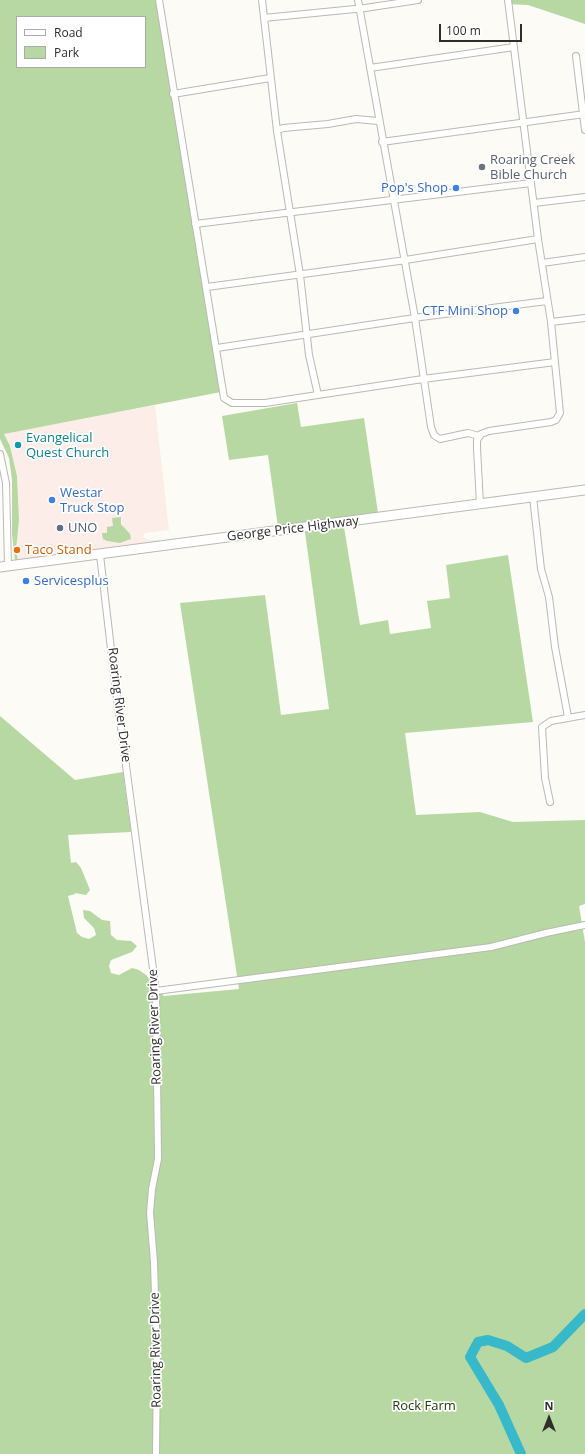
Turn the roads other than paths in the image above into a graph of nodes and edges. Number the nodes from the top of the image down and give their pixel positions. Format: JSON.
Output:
{"nodes":[{"id":1,"x":159,"y":0,"type":"edge"},
{"id":2,"x":262,"y":0,"type":"edge"},
{"id":3,"x":358,"y":0,"type":"edge"},
{"id":4,"x":418,"y":0,"type":"edge"},
{"id":5,"x":508,"y":0,"type":"edge"},
{"id":6,"x":359,"y":9,"type":"junction"},
{"id":7,"x":264,"y":18,"type":"junction"},
{"id":8,"x":514,"y":47,"type":"junction"},
{"id":9,"x":576,"y":56,"type":"dead end"},
{"id":10,"x":370,"y":68,"type":"junction"},
{"id":11,"x":270,"y":78,"type":"junction"},
{"id":12,"x":173,"y":94,"type":"junction"},
{"id":13,"x":584,"y":114,"type":"edge"},
{"id":14,"x":378,"y":121,"type":"junction"},
{"id":15,"x":524,"y":122,"type":"junction"},
{"id":16,"x":585,"y":130,"type":"edge"},
{"id":17,"x":277,"y":131,"type":"junction"},
{"id":18,"x":382,"y":142,"type":"junction"},
{"id":19,"x":531,"y":183,"type":"junction"},
{"id":20,"x":585,"y":197,"type":"edge"},
{"id":21,"x":393,"y":200,"type":"junction"},
{"id":22,"x":534,"y":203,"type":"junction"},
{"id":23,"x":291,"y":213,"type":"junction"},
{"id":24,"x":195,"y":224,"type":"junction"},
{"id":25,"x":538,"y":239,"type":"junction"},
{"id":26,"x":585,"y":258,"type":"edge"},
{"id":27,"x":404,"y":260,"type":"junction"},
{"id":28,"x":542,"y":263,"type":"junction"},
{"id":29,"x":300,"y":275,"type":"junction"},
{"id":30,"x":207,"y":287,"type":"junction"},
{"id":31,"x":547,"y":301,"type":"junction"},
{"id":32,"x":415,"y":318,"type":"junction"},
{"id":33,"x":585,"y":318,"type":"edge"},
{"id":34,"x":551,"y":322,"type":"junction"},
{"id":35,"x":307,"y":335,"type":"junction"},
{"id":36,"x":217,"y":348,"type":"junction"},
{"id":37,"x":555,"y":362,"type":"junction"},
{"id":38,"x":423,"y":379,"type":"junction"},
{"id":39,"x":318,"y":395,"type":"junction"},
{"id":40,"x":479,"y":436,"type":"junction"},
{"id":41,"x":0,"y":454,"type":"edge"},
{"id":42,"x":6,"y":483,"type":"junction"},
{"id":43,"x":0,"y":487,"type":"edge"},
{"id":44,"x":585,"y":490,"type":"edge"},
{"id":45,"x":534,"y":497,"type":"junction"},
{"id":46,"x":480,"y":504,"type":"junction"},
{"id":47,"x":100,"y":554,"type":"junction"},
{"id":48,"x":4,"y":567,"type":"edge"},
{"id":49,"x":585,"y":715,"type":"edge"},
{"id":50,"x":568,"y":718,"type":"junction"},
{"id":51,"x":550,"y":802,"type":"dead end"},
{"id":52,"x":585,"y":925,"type":"edge"},
{"id":53,"x":156,"y":991,"type":"junction"},
{"id":54,"x":156,"y":1454,"type":"edge"}],
"edges":[{"from":1,"to":12,"type":"street"},
{"from":2,"to":7,"type":"street"},
{"from":3,"to":6,"type":"street"},
{"from":4,"to":6,"type":"street"},
{"from":5,"to":8,"type":"street"},
{"from":6,"to":7,"type":"street"},
{"from":6,"to":10,"type":"street"},
{"from":7,"to":11,"type":"street"},
{"from":8,"to":10,"type":"street"},
{"from":8,"to":15,"type":"street"},
{"from":9,"to":13,"type":"street"},
{"from":10,"to":14,"type":"street"},
{"from":11,"to":12,"type":"street"},
{"from":11,"to":17,"type":"street"},
{"from":12,"to":24,"type":"street"},
{"from":13,"to":15,"type":"street"},
{"from":13,"to":16,"type":"street"},
{"from":14,"to":17,"type":"street"},
{"from":14,"to":18,"type":"street"},
{"from":15,"to":18,"type":"street"},
{"from":15,"to":19,"type":"street"},
{"from":17,"to":23,"type":"street"},
{"from":18,"to":21,"type":"street"},
{"from":19,"to":21,"type":"street"},
{"from":19,"to":22,"type":"street"},
{"from":20,"to":22,"type":"street"},
{"from":21,"to":23,"type":"street"},
{"from":21,"to":27,"type":"street"},
{"from":22,"to":25,"type":"street"},
{"from":23,"to":24,"type":"street"},
{"from":23,"to":29,"type":"street"},
{"from":24,"to":30,"type":"street"},
{"from":25,"to":27,"type":"street"},
{"from":25,"to":28,"type":"street"},
{"from":26,"to":28,"type":"street"},
{"from":27,"to":29,"type":"street"},
{"from":27,"to":32,"type":"street"},
{"from":28,"to":31,"type":"street"},
{"from":29,"to":30,"type":"street"},
{"from":29,"to":35,"type":"street"},
{"from":30,"to":36,"type":"street"},
{"from":31,"to":32,"type":"street"},
{"from":31,"to":34,"type":"street"},
{"from":32,"to":35,"type":"street"},
{"from":32,"to":38,"type":"street"},
{"from":33,"to":34,"type":"street"},
{"from":34,"to":37,"type":"street"},
{"from":35,"to":36,"type":"street"},
{"from":35,"to":39,"type":"street"},
{"from":36,"to":39,"type":"street"},
{"from":37,"to":38,"type":"street"},
{"from":37,"to":40,"type":"street"},
{"from":38,"to":39,"type":"street"},
{"from":38,"to":40,"type":"street"},
{"from":40,"to":46,"type":"street"},
{"from":41,"to":42,"type":"street"},
{"from":42,"to":43,"type":"street"},
{"from":42,"to":48,"type":"street"},
{"from":44,"to":45,"type":"highway","name":"George Price Highway"},
{"from":45,"to":46,"type":"highway","name":"George Price Highway"},
{"from":45,"to":50,"type":"street"},
{"from":46,"to":47,"type":"highway","name":"George Price Highway"},
{"from":47,"to":48,"type":"highway","name":"George Price Highway"},
{"from":47,"to":53,"type":"street","name":"Roaring River Drive"},
{"from":49,"to":50,"type":"street"},
{"from":50,"to":51,"type":"street"},
{"from":52,"to":53,"type":"street"},
{"from":53,"to":54,"type":"street","name":"Roaring River Drive"}]}
